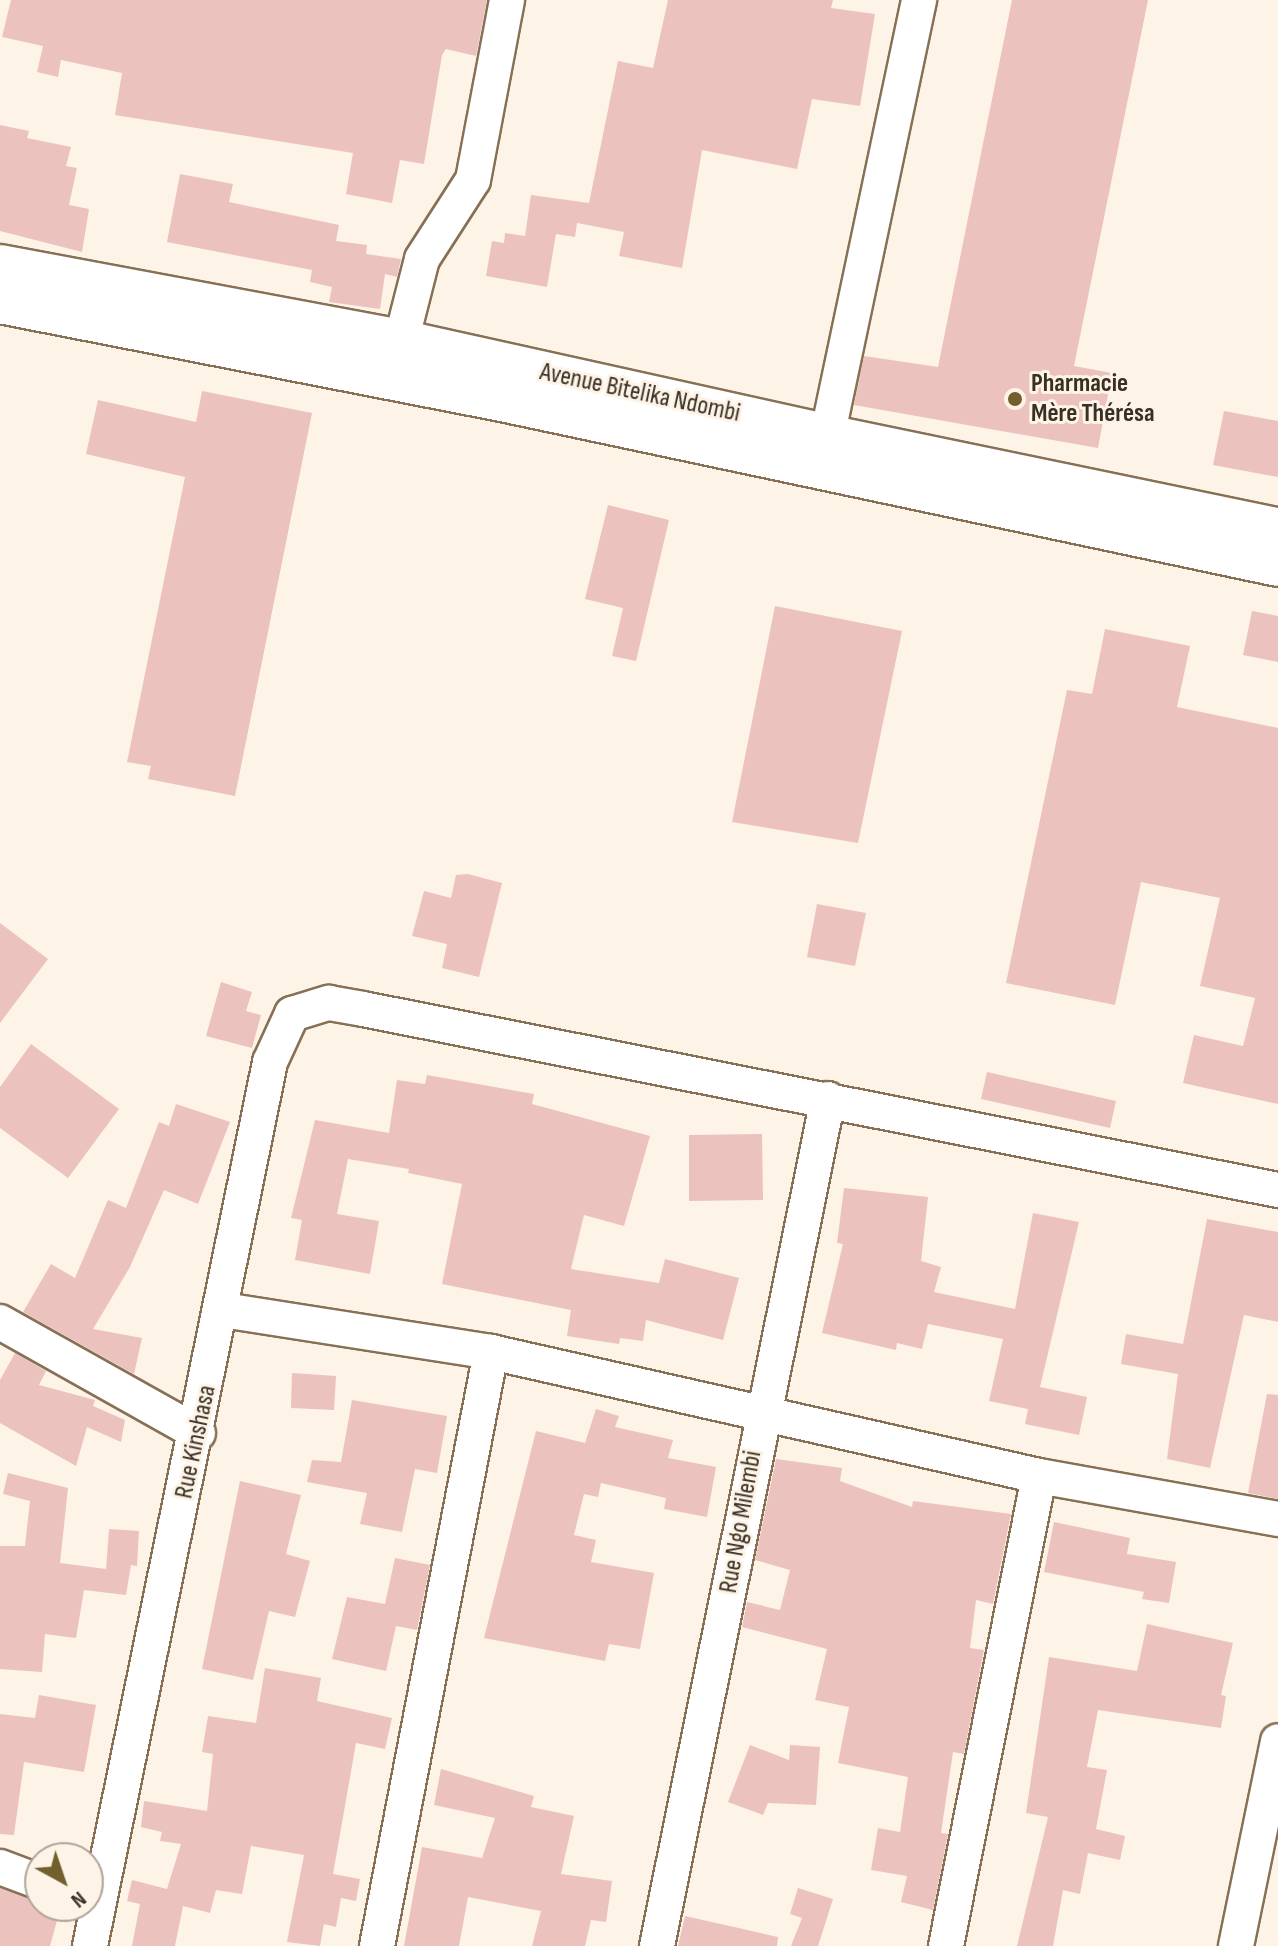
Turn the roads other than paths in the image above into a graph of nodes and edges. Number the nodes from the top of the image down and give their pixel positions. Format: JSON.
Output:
{"nodes":[{"id":1,"x":507,"y":0,"type":"edge"},
{"id":2,"x":919,"y":0,"type":"edge"},
{"id":3,"x":0,"y":267,"type":"edge"},
{"id":4,"x":0,"y":301,"type":"edge"},
{"id":5,"x":396,"y":359,"type":"junction"},
{"id":6,"x":827,"y":437,"type":"junction"},
{"id":7,"x":1278,"y":530,"type":"edge"},
{"id":8,"x":1278,"y":564,"type":"edge"},
{"id":9,"x":828,"y":1099,"type":"junction"},
{"id":10,"x":1278,"y":1190,"type":"edge"},
{"id":11,"x":223,"y":1310,"type":"junction"},
{"id":12,"x":0,"y":1322,"type":"edge"},
{"id":13,"x":491,"y":1352,"type":"junction"},
{"id":14,"x":760,"y":1414,"type":"junction"},
{"id":15,"x":198,"y":1433,"type":"junction"},
{"id":16,"x":1039,"y":1476,"type":"junction"},
{"id":17,"x":1278,"y":1519,"type":"edge"},
{"id":18,"x":1278,"y":1741,"type":"edge"},
{"id":19,"x":1270,"y":1819,"type":"edge"},
{"id":20,"x":104,"y":1856,"type":"edge"},
{"id":21,"x":0,"y":1867,"type":"edge"},
{"id":22,"x":24,"y":1876,"type":"edge"},
{"id":23,"x":92,"y":1922,"type":"edge"},
{"id":24,"x":90,"y":1946,"type":"edge"},
{"id":25,"x":377,"y":1946,"type":"edge"},
{"id":26,"x":657,"y":1946,"type":"edge"},
{"id":27,"x":946,"y":1946,"type":"edge"},
{"id":28,"x":1236,"y":1946,"type":"edge"}],
"edges":[{"from":1,"to":5,"type":"street"},
{"from":2,"to":6,"type":"street"},
{"from":3,"to":5,"type":"highway","name":"Avenue Bitelika Ndombi"},
{"from":4,"to":5,"type":"highway","name":"Avenue Bitelika Ndombi"},
{"from":5,"to":6,"type":"highway","name":"Avenue Bitelika Ndombi"},
{"from":5,"to":8,"type":"highway","name":"Avenue Bitelika Ndombi"},
{"from":6,"to":7,"type":"highway","name":"Avenue Bitelika Ndombi"},
{"from":9,"to":10,"type":"street"},
{"from":9,"to":11,"type":"street","name":"Rue Kinshasa"},
{"from":9,"to":14,"type":"street","name":"Rue Ngo Milembi"},
{"from":11,"to":13,"type":"street"},
{"from":11,"to":15,"type":"street","name":"Rue Kinshasa"},
{"from":12,"to":15,"type":"street"},
{"from":13,"to":14,"type":"street"},
{"from":13,"to":25,"type":"street"},
{"from":14,"to":16,"type":"street"},
{"from":14,"to":26,"type":"street","name":"Rue Ngo Milembi"},
{"from":15,"to":20,"type":"street","name":"Rue Kinshasa"},
{"from":16,"to":17,"type":"street"},
{"from":16,"to":27,"type":"street"},
{"from":18,"to":19,"type":"street"},
{"from":19,"to":28,"type":"street"},
{"from":21,"to":22,"type":"street"},
{"from":23,"to":24,"type":"street","name":"Rue Kinshasa"}]}
